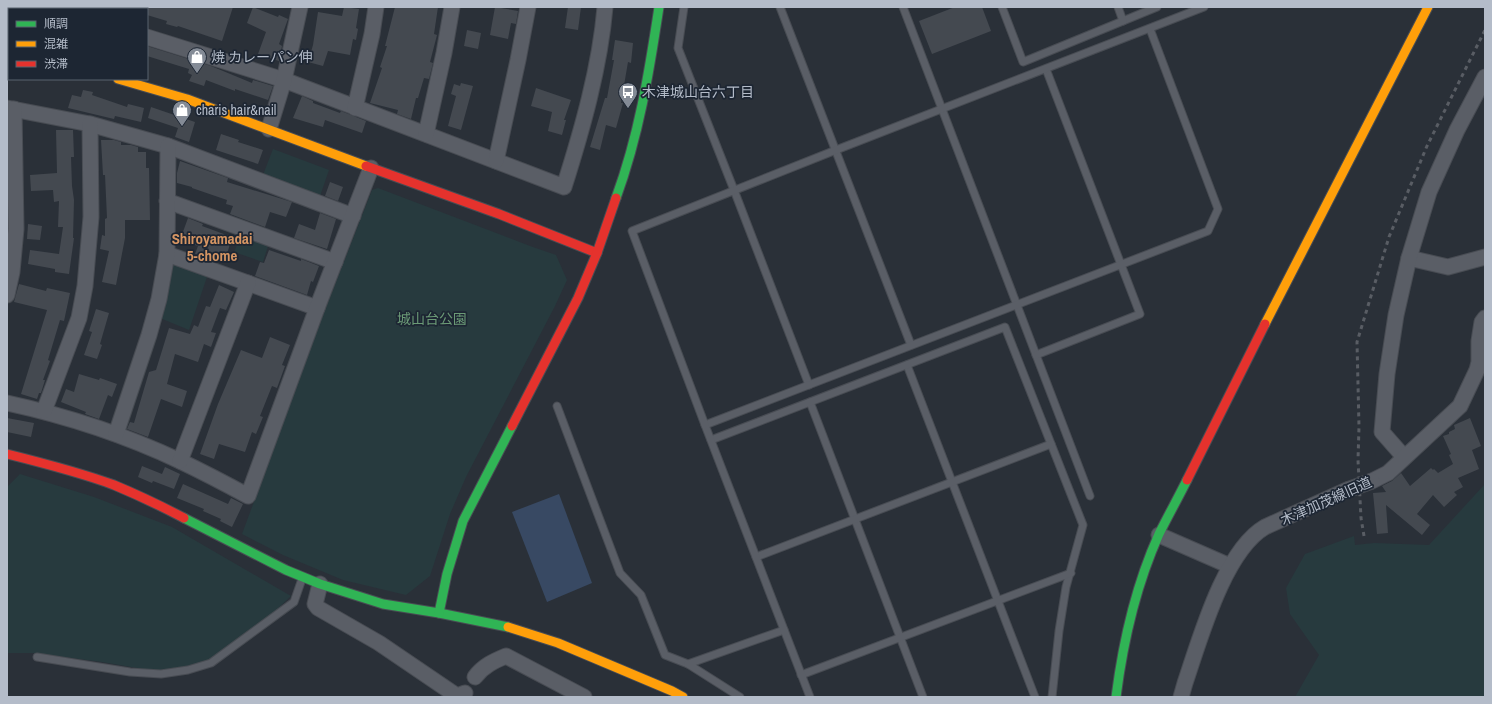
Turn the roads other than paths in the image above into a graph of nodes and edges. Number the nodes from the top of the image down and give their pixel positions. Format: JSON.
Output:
{"nodes":[{"id":1,"x":376,"y":7,"type":"edge"},
{"id":2,"x":452,"y":7,"type":"edge"},
{"id":3,"x":528,"y":7,"type":"edge"},
{"id":4,"x":605,"y":7,"type":"edge"},
{"id":5,"x":659,"y":7,"type":"edge"},
{"id":6,"x":684,"y":7,"type":"edge"},
{"id":7,"x":780,"y":7,"type":"edge"},
{"id":8,"x":902,"y":7,"type":"edge"},
{"id":9,"x":1002,"y":7,"type":"edge"},
{"id":10,"x":1118,"y":7,"type":"edge"},
{"id":11,"x":1157,"y":7,"type":"edge"},
{"id":12,"x":1204,"y":7,"type":"edge"},
{"id":13,"x":1428,"y":7,"type":"edge"},
{"id":14,"x":296,"y":9,"type":"edge"},
{"id":15,"x":1123,"y":21,"type":"junction"},
{"id":16,"x":1150,"y":29,"type":"junction"},
{"id":17,"x":148,"y":37,"type":"edge"},
{"id":18,"x":1046,"y":69,"type":"junction"},
{"id":19,"x":1485,"y":77,"type":"edge"},
{"id":20,"x":121,"y":80,"type":"edge"},
{"id":21,"x":284,"y":80,"type":"junction"},
{"id":22,"x":10,"y":108,"type":"edge"},
{"id":23,"x":355,"y":108,"type":"junction"},
{"id":24,"x":942,"y":109,"type":"junction"},
{"id":25,"x":90,"y":124,"type":"junction"},
{"id":26,"x":269,"y":129,"type":"junction"},
{"id":27,"x":426,"y":134,"type":"junction"},
{"id":28,"x":168,"y":146,"type":"junction"},
{"id":29,"x":836,"y":150,"type":"junction"},
{"id":30,"x":496,"y":161,"type":"junction"},
{"id":31,"x":371,"y":168,"type":"junction"},
{"id":32,"x":734,"y":190,"type":"junction"},
{"id":33,"x":167,"y":201,"type":"junction"},
{"id":34,"x":353,"y":216,"type":"junction"},
{"id":35,"x":597,"y":253,"type":"junction"},
{"id":36,"x":167,"y":254,"type":"junction"},
{"id":37,"x":1409,"y":258,"type":"junction"},
{"id":38,"x":1485,"y":258,"type":"edge"},
{"id":39,"x":334,"y":262,"type":"junction"},
{"id":40,"x":1122,"y":264,"type":"junction"},
{"id":41,"x":248,"y":283,"type":"junction"},
{"id":42,"x":7,"y":295,"type":"edge"},
{"id":43,"x":1017,"y":306,"type":"junction"},
{"id":44,"x":316,"y":308,"type":"junction"},
{"id":45,"x":1485,"y":318,"type":"edge"},
{"id":46,"x":911,"y":345,"type":"junction"},
{"id":47,"x":1036,"y":355,"type":"junction"},
{"id":48,"x":907,"y":366,"type":"junction"},
{"id":49,"x":809,"y":385,"type":"junction"},
{"id":50,"x":810,"y":402,"type":"junction"},
{"id":51,"x":7,"y":404,"type":"edge"},
{"id":52,"x":557,"y":406,"type":"dead end"},
{"id":53,"x":44,"y":411,"type":"junction"},
{"id":54,"x":705,"y":425,"type":"junction"},
{"id":55,"x":116,"y":434,"type":"junction"},
{"id":56,"x":711,"y":440,"type":"junction"},
{"id":57,"x":1051,"y":444,"type":"junction"},
{"id":58,"x":7,"y":454,"type":"edge"},
{"id":59,"x":1404,"y":457,"type":"junction"},
{"id":60,"x":180,"y":461,"type":"junction"},
{"id":61,"x":952,"y":482,"type":"junction"},
{"id":62,"x":1090,"y":496,"type":"dead end"},
{"id":63,"x":855,"y":519,"type":"junction"},
{"id":64,"x":1159,"y":534,"type":"junction"},
{"id":65,"x":756,"y":557,"type":"junction"},
{"id":66,"x":1230,"y":566,"type":"junction"},
{"id":67,"x":1071,"y":573,"type":"junction"},
{"id":68,"x":303,"y":577,"type":"junction"},
{"id":69,"x":320,"y":584,"type":"junction"},
{"id":70,"x":998,"y":600,"type":"junction"},
{"id":71,"x":439,"y":613,"type":"junction"},
{"id":72,"x":784,"y":630,"type":"junction"},
{"id":73,"x":900,"y":637,"type":"junction"},
{"id":74,"x":37,"y":657,"type":"dead end"},
{"id":75,"x":688,"y":664,"type":"junction"},
{"id":76,"x":801,"y":675,"type":"junction"},
{"id":77,"x":475,"y":677,"type":"dead end"},
{"id":78,"x":465,"y":693,"type":"dead end"},
{"id":79,"x":584,"y":697,"type":"edge"},
{"id":80,"x":682,"y":697,"type":"edge"},
{"id":81,"x":740,"y":697,"type":"edge"},
{"id":82,"x":810,"y":697,"type":"edge"},
{"id":83,"x":923,"y":697,"type":"edge"},
{"id":84,"x":1036,"y":697,"type":"edge"},
{"id":85,"x":1052,"y":697,"type":"edge"},
{"id":86,"x":1116,"y":697,"type":"edge"},
{"id":87,"x":1181,"y":697,"type":"edge"}],
"edges":[{"from":1,"to":23,"type":"street"},
{"from":2,"to":27,"type":"street"},
{"from":3,"to":30,"type":"street"},
{"from":4,"to":30,"type":"street"},
{"from":5,"to":35,"type":"street"},
{"from":6,"to":32,"type":"lane"},
{"from":7,"to":29,"type":"lane"},
{"from":8,"to":24,"type":"lane"},
{"from":9,"to":15,"type":"lane"},
{"from":10,"to":15,"type":"lane"},
{"from":11,"to":15,"type":"lane"},
{"from":12,"to":16,"type":"lane"},
{"from":13,"to":64,"type":"street"},
{"from":14,"to":21,"type":"street"},
{"from":16,"to":18,"type":"lane"},
{"from":16,"to":40,"type":"lane"},
{"from":17,"to":21,"type":"street"},
{"from":18,"to":24,"type":"lane"},
{"from":18,"to":40,"type":"lane"},
{"from":19,"to":37,"type":"street"},
{"from":20,"to":26,"type":"street"},
{"from":21,"to":23,"type":"street"},
{"from":21,"to":26,"type":"street"},
{"from":22,"to":25,"type":"street"},
{"from":22,"to":42,"type":"street"},
{"from":23,"to":27,"type":"street"},
{"from":24,"to":29,"type":"lane"},
{"from":24,"to":43,"type":"lane"},
{"from":25,"to":28,"type":"street"},
{"from":25,"to":53,"type":"street"},
{"from":26,"to":31,"type":"street"},
{"from":27,"to":30,"type":"street"},
{"from":28,"to":33,"type":"street"},
{"from":28,"to":34,"type":"street"},
{"from":29,"to":32,"type":"lane"},
{"from":29,"to":46,"type":"lane"},
{"from":31,"to":34,"type":"street"},
{"from":31,"to":35,"type":"street"},
{"from":32,"to":49,"type":"lane"},
{"from":32,"to":54,"type":"lane"},
{"from":33,"to":36,"type":"street"},
{"from":33,"to":39,"type":"street"},
{"from":34,"to":39,"type":"street"},
{"from":35,"to":71,"type":"street"},
{"from":36,"to":41,"type":"street"},
{"from":36,"to":55,"type":"street"},
{"from":37,"to":38,"type":"street"},
{"from":37,"to":59,"type":"street"},
{"from":39,"to":44,"type":"street"},
{"from":40,"to":43,"type":"lane"},
{"from":40,"to":47,"type":"lane"},
{"from":41,"to":44,"type":"street"},
{"from":41,"to":60,"type":"street"},
{"from":43,"to":46,"type":"lane"},
{"from":43,"to":47,"type":"lane"},
{"from":44,"to":60,"type":"street"},
{"from":45,"to":59,"type":"street","name":"木津加茂線旧道"},
{"from":46,"to":49,"type":"lane"},
{"from":47,"to":62,"type":"lane"},
{"from":48,"to":50,"type":"lane"},
{"from":48,"to":57,"type":"lane"},
{"from":48,"to":61,"type":"lane"},
{"from":49,"to":54,"type":"lane"},
{"from":50,"to":56,"type":"lane"},
{"from":50,"to":63,"type":"lane"},
{"from":51,"to":53,"type":"street"},
{"from":52,"to":75,"type":"lane"},
{"from":53,"to":55,"type":"street"},
{"from":54,"to":56,"type":"lane"},
{"from":55,"to":60,"type":"street"},
{"from":56,"to":65,"type":"lane"},
{"from":57,"to":61,"type":"lane"},
{"from":57,"to":67,"type":"lane"},
{"from":58,"to":68,"type":"street"},
{"from":59,"to":66,"type":"street","name":"木津加茂線旧道","bridge":true},
{"from":61,"to":63,"type":"lane"},
{"from":61,"to":70,"type":"lane"},
{"from":63,"to":65,"type":"lane"},
{"from":63,"to":73,"type":"lane"},
{"from":64,"to":66,"type":"street"},
{"from":64,"to":86,"type":"street"},
{"from":65,"to":72,"type":"lane"},
{"from":66,"to":87,"type":"street","name":"木津加茂線旧道"},
{"from":67,"to":70,"type":"lane"},
{"from":67,"to":85,"type":"lane"},
{"from":68,"to":69,"type":"street"},
{"from":68,"to":74,"type":"lane"},
{"from":69,"to":71,"type":"street"},
{"from":69,"to":78,"type":"street"},
{"from":70,"to":73,"type":"lane"},
{"from":70,"to":84,"type":"lane"},
{"from":71,"to":80,"type":"street"},
{"from":72,"to":75,"type":"lane"},
{"from":72,"to":76,"type":"lane"},
{"from":73,"to":76,"type":"lane"},
{"from":73,"to":83,"type":"lane"},
{"from":75,"to":81,"type":"lane"},
{"from":76,"to":82,"type":"lane"},
{"from":77,"to":79,"type":"street"}]}
